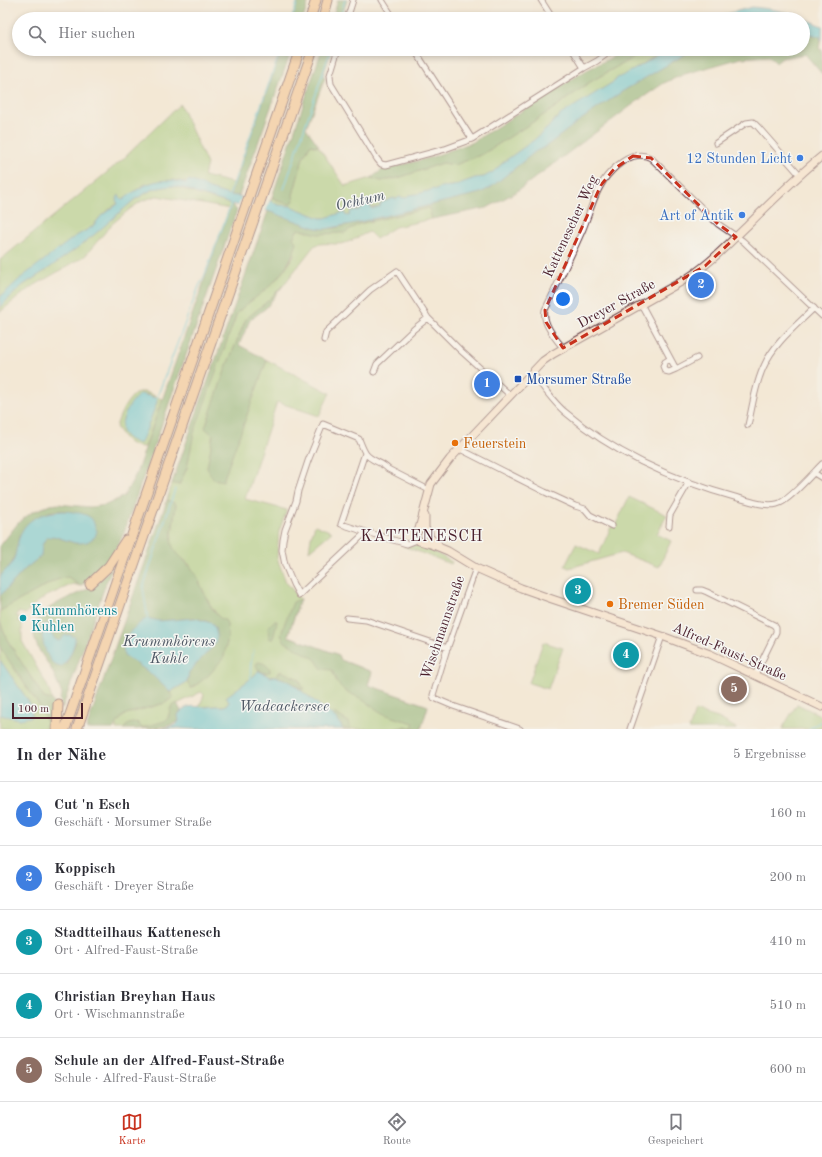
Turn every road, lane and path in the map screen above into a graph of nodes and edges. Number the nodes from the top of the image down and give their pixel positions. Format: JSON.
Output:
{"nodes":[{"id":1,"x":316,"y":0,"type":"edge"},
{"id":2,"x":328,"y":0,"type":"edge"},
{"id":3,"x":353,"y":0,"type":"edge"},
{"id":4,"x":382,"y":0,"type":"edge"},
{"id":5,"x":541,"y":0,"type":"edge"},
{"id":6,"x":312,"y":12,"type":"edge"},
{"id":7,"x":324,"y":12,"type":"edge"},
{"id":8,"x":349,"y":12,"type":"edge"},
{"id":9,"x":390,"y":12,"type":"edge"},
{"id":10,"x":549,"y":12,"type":"edge"},
{"id":11,"x":298,"y":56,"type":"edge"},
{"id":12,"x":311,"y":56,"type":"edge"},
{"id":13,"x":336,"y":56,"type":"edge"},
{"id":14,"x":419,"y":56,"type":"edge"},
{"id":15,"x":576,"y":56,"type":"edge"},
{"id":16,"x":604,"y":56,"type":"edge"},
{"id":17,"x":584,"y":68,"type":"junction"},
{"id":18,"x":472,"y":139,"type":"junction"},
{"id":19,"x":716,"y":143,"type":"dead end"},
{"id":20,"x":822,"y":156,"type":"edge"},
{"id":21,"x":800,"y":174,"type":"junction"},
{"id":22,"x":736,"y":236,"type":"junction"},
{"id":23,"x":641,"y":304,"type":"junction"},
{"id":24,"x":814,"y":308,"type":"junction"},
{"id":25,"x":822,"y":316,"type":"edge"},
{"id":26,"x":428,"y":318,"type":"junction"},
{"id":27,"x":324,"y":340,"type":"dead end"},
{"id":28,"x":563,"y":348,"type":"junction"},
{"id":29,"x":697,"y":358,"type":"dead end"},
{"id":30,"x":670,"y":359,"type":"junction"},
{"id":31,"x":676,"y":369,"type":"junction"},
{"id":32,"x":374,"y":372,"type":"dead end"},
{"id":33,"x":532,"y":372,"type":"junction"},
{"id":34,"x":510,"y":395,"type":"junction"},
{"id":35,"x":748,"y":425,"type":"dead end"},
{"id":36,"x":460,"y":449,"type":"junction"},
{"id":37,"x":365,"y":453,"type":"junction"},
{"id":38,"x":822,"y":464,"type":"edge"},
{"id":39,"x":814,"y":472,"type":"junction"},
{"id":40,"x":822,"y":478,"type":"edge"},
{"id":41,"x":689,"y":482,"type":"junction"},
{"id":42,"x":429,"y":490,"type":"junction"},
{"id":43,"x":136,"y":523,"type":"junction"},
{"id":44,"x":612,"y":526,"type":"dead end"},
{"id":45,"x":669,"y":526,"type":"dead end"},
{"id":46,"x":422,"y":529,"type":"junction"},
{"id":47,"x":366,"y":532,"type":"junction"},
{"id":48,"x":424,"y":539,"type":"junction"},
{"id":49,"x":476,"y":568,"type":"junction"},
{"id":50,"x":90,"y":584,"type":"dead end"},
{"id":51,"x":697,"y":590,"type":"dead end"},
{"id":52,"x":348,"y":618,"type":"dead end"},
{"id":53,"x":662,"y":636,"type":"junction"},
{"id":54,"x":448,"y":648,"type":"junction"},
{"id":55,"x":755,"y":674,"type":"junction"},
{"id":56,"x":58,"y":704,"type":"dead end"},
{"id":57,"x":822,"y":707,"type":"edge"},
{"id":58,"x":57,"y":729,"type":"edge"},
{"id":59,"x":65,"y":729,"type":"edge"},
{"id":60,"x":77,"y":729,"type":"edge"},
{"id":61,"x":520,"y":729,"type":"edge"},
{"id":62,"x":630,"y":729,"type":"edge"}],
"edges":[{"from":1,"to":6,"type":"highway"},
{"from":2,"to":7,"type":"highway"},
{"from":3,"to":8,"type":"street"},
{"from":4,"to":9,"type":"street"},
{"from":5,"to":10,"type":"street"},
{"from":11,"to":43,"type":"highway"},
{"from":12,"to":60,"type":"highway"},
{"from":13,"to":18,"type":"street"},
{"from":14,"to":18,"type":"street"},
{"from":15,"to":17,"type":"street"},
{"from":16,"to":17,"type":"street"},
{"from":17,"to":18,"type":"street"},
{"from":19,"to":21,"type":"street"},
{"from":20,"to":21,"type":"street"},
{"from":21,"to":22,"type":"street"},
{"from":22,"to":23,"type":"street","name":"Dreyer Straße"},
{"from":22,"to":24,"type":"street","name":"Kattenescher Weg"},
{"from":22,"to":28,"type":"street","name":"Kattenescher Weg"},
{"from":23,"to":28,"type":"street","name":"Dreyer Straße"},
{"from":23,"to":30,"type":"street"},
{"from":24,"to":25,"type":"street","name":"Kattenescher Weg"},
{"from":24,"to":35,"type":"street"},
{"from":26,"to":27,"type":"street"},
{"from":26,"to":32,"type":"street"},
{"from":26,"to":34,"type":"street"},
{"from":28,"to":33,"type":"street","name":"Dreyer Straße"},
{"from":29,"to":31,"type":"street"},
{"from":30,"to":31,"type":"street"},
{"from":30,"to":31,"type":"street"},
{"from":33,"to":34,"type":"street","name":"Dreyer Straße"},
{"from":33,"to":41,"type":"street"},
{"from":34,"to":36,"type":"street","name":"Alfred-Faust-Straße"},
{"from":36,"to":42,"type":"street","name":"Alfred-Faust-Straße"},
{"from":36,"to":44,"type":"street"},
{"from":37,"to":42,"type":"street"},
{"from":37,"to":47,"type":"street"},
{"from":37,"to":47,"type":"street"},
{"from":38,"to":39,"type":"street"},
{"from":39,"to":40,"type":"street"},
{"from":39,"to":41,"type":"street"},
{"from":41,"to":45,"type":"street"},
{"from":42,"to":46,"type":"street","name":"Alfred-Faust-Straße"},
{"from":43,"to":50,"type":"highway"},
{"from":43,"to":59,"type":"highway"},
{"from":46,"to":48,"type":"street","name":"Alfred-Faust-Straße"},
{"from":46,"to":48,"type":"street","name":"Alfred-Faust-Straße"},
{"from":47,"to":48,"type":"street"},
{"from":48,"to":49,"type":"street","name":"Alfred-Faust-Straße"},
{"from":49,"to":53,"type":"street","name":"Alfred-Faust-Straße"},
{"from":49,"to":54,"type":"street","name":"Wischmannstraße"},
{"from":51,"to":55,"type":"street"},
{"from":52,"to":54,"type":"street"},
{"from":53,"to":55,"type":"street","name":"Alfred-Faust-Straße"},
{"from":53,"to":62,"type":"street"},
{"from":54,"to":61,"type":"street","name":"Wischmannstraße"},
{"from":55,"to":57,"type":"street","name":"Alfred-Faust-Straße"},
{"from":56,"to":58,"type":"highway"}]}
